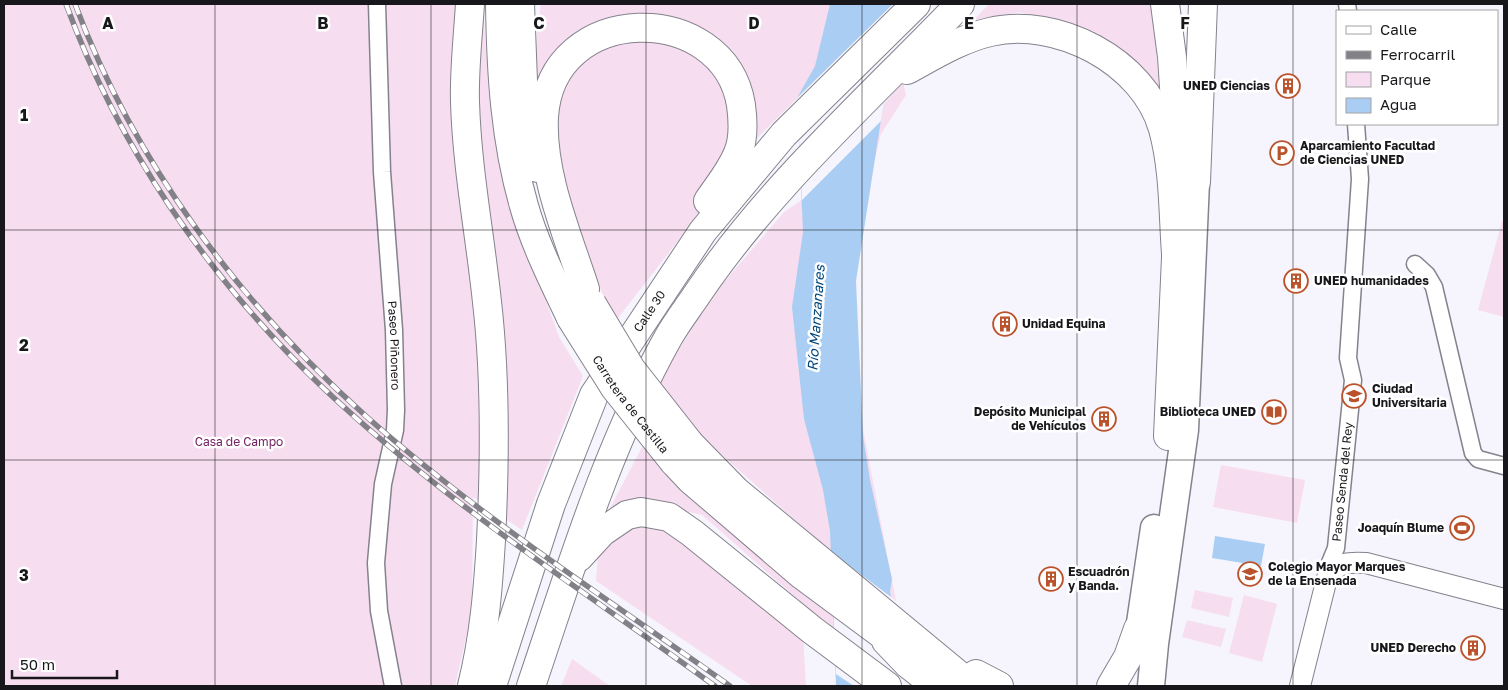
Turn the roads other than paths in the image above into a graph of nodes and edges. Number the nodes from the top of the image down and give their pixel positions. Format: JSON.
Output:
{"nodes":[{"id":1,"x":377,"y":4,"type":"edge"},
{"id":2,"x":470,"y":4,"type":"edge"},
{"id":3,"x":500,"y":4,"type":"edge"},
{"id":4,"x":520,"y":4,"type":"edge"},
{"id":5,"x":916,"y":4,"type":"edge"},
{"id":6,"x":960,"y":4,"type":"edge"},
{"id":7,"x":1165,"y":4,"type":"edge"},
{"id":8,"x":1203,"y":4,"type":"edge"},
{"id":9,"x":888,"y":79,"type":"junction"},
{"id":10,"x":1356,"y":125,"type":"edge"},
{"id":11,"x":1196,"y":182,"type":"joint"},
{"id":12,"x":1176,"y":254,"type":"junction"},
{"id":13,"x":1415,"y":264,"type":"dead end"},
{"id":14,"x":583,"y":304,"type":"junction"},
{"id":15,"x":594,"y":395,"type":"junction"},
{"id":16,"x":1168,"y":436,"type":"joint"},
{"id":17,"x":1504,"y":466,"type":"edge"},
{"id":18,"x":1337,"y":539,"type":"junction"},
{"id":19,"x":805,"y":562,"type":"junction"},
{"id":20,"x":1366,"y":563,"type":"junction"},
{"id":21,"x":573,"y":564,"type":"junction"},
{"id":22,"x":1327,"y":578,"type":"junction"},
{"id":23,"x":866,"y":597,"type":"junction"},
{"id":24,"x":1504,"y":599,"type":"edge"},
{"id":25,"x":873,"y":628,"type":"junction"},
{"id":26,"x":1138,"y":629,"type":"junction"},
{"id":27,"x":978,"y":684,"type":"edge"},
{"id":28,"x":393,"y":686,"type":"edge"},
{"id":29,"x":472,"y":686,"type":"edge"},
{"id":30,"x":492,"y":686,"type":"edge"},
{"id":31,"x":531,"y":686,"type":"edge"},
{"id":32,"x":886,"y":686,"type":"edge"},
{"id":33,"x":936,"y":686,"type":"edge"},
{"id":34,"x":1111,"y":686,"type":"edge"},
{"id":35,"x":1133,"y":686,"type":"edge"},
{"id":36,"x":1151,"y":686,"type":"edge"},
{"id":37,"x":1300,"y":686,"type":"edge"}],
"edges":[{"from":1,"to":28,"type":"street","name":"Paseo Piñonero"},
{"from":2,"to":29,"type":"highway"},
{"from":3,"to":14,"type":"highway","name":"Carretera de Castilla"},
{"from":4,"to":14,"type":"highway","name":"Carretera de Castilla"},
{"from":5,"to":15,"type":"highway","name":"Calle 30"},
{"from":6,"to":9,"type":"highway"},
{"from":7,"to":12,"type":"highway"},
{"from":8,"to":11,"type":"highway"},
{"from":9,"to":12,"type":"highway"},
{"from":9,"to":21,"type":"highway"},
{"from":10,"to":18,"type":"street","name":"Paseo Senda del Rey"},
{"from":11,"to":36,"type":"main road"},
{"from":12,"to":16,"type":"highway"},
{"from":13,"to":17,"type":"street"},
{"from":14,"to":15,"type":"highway"},
{"from":14,"to":19,"type":"highway","name":"Carretera de Castilla","bridge":true},
{"from":15,"to":30,"type":"highway","name":"Calle 30"},
{"from":16,"to":26,"type":"main road"},
{"from":18,"to":20,"type":"street"},
{"from":18,"to":22,"type":"street","name":"Paseo Senda del Rey"},
{"from":19,"to":23,"type":"highway","name":"Carretera de Castilla"},
{"from":19,"to":25,"type":"highway","name":"Carretera de Castilla"},
{"from":20,"to":22,"type":"street"},
{"from":20,"to":24,"type":"street"},
{"from":21,"to":31,"type":"highway"},
{"from":21,"to":32,"type":"highway"},
{"from":22,"to":37,"type":"street","name":"Paseo Senda del Rey"},
{"from":23,"to":27,"type":"highway","name":"Carretera de Castilla"},
{"from":23,"to":27,"type":"highway"},
{"from":25,"to":27,"type":"highway","name":"Carretera de Castilla"},
{"from":25,"to":33,"type":"highway"},
{"from":26,"to":34,"type":"highway"},
{"from":26,"to":35,"type":"main road"}]}
